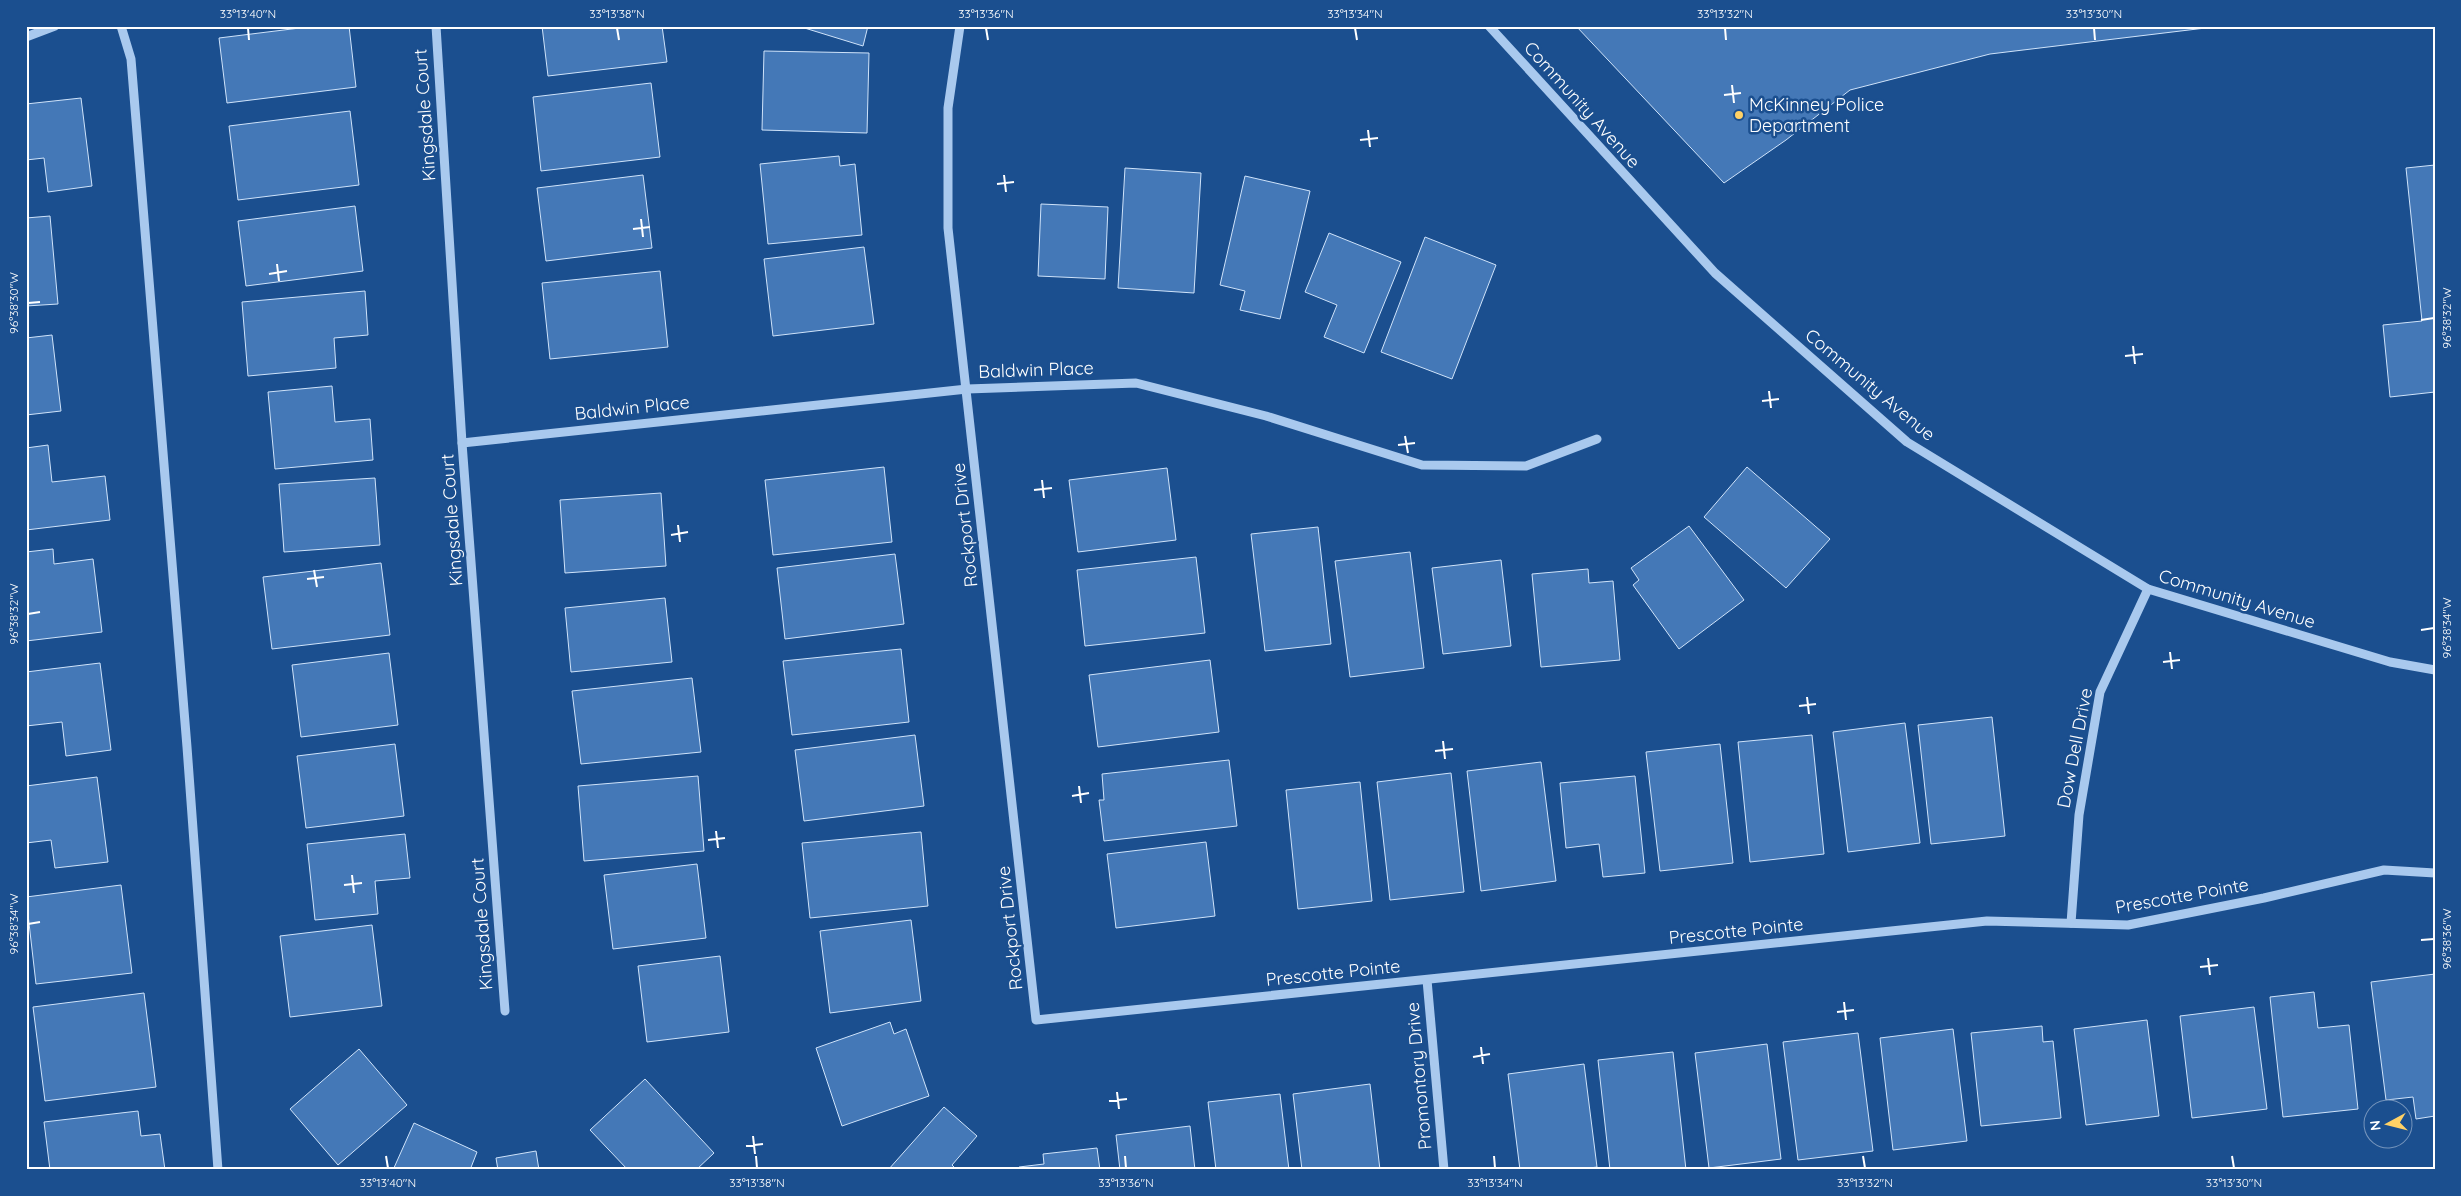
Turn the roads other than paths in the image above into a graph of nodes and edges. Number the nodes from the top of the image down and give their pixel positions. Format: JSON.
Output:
{"nodes":[{"id":1,"x":55,"y":26,"type":"edge"},
{"id":2,"x":121,"y":26,"type":"edge"},
{"id":3,"x":436,"y":26,"type":"edge"},
{"id":4,"x":960,"y":26,"type":"edge"},
{"id":5,"x":1489,"y":26,"type":"edge"},
{"id":6,"x":26,"y":37,"type":"edge"},
{"id":7,"x":967,"y":389,"type":"junction"},
{"id":8,"x":1597,"y":439,"type":"dead end"},
{"id":9,"x":462,"y":443,"type":"junction"},
{"id":10,"x":2148,"y":589,"type":"junction"},
{"id":11,"x":2435,"y":670,"type":"edge"},
{"id":12,"x":2435,"y":873,"type":"edge"},
{"id":13,"x":2071,"y":923,"type":"junction"},
{"id":14,"x":1426,"y":980,"type":"junction"},
{"id":15,"x":505,"y":1011,"type":"dead end"},
{"id":16,"x":1036,"y":1020,"type":"joint"},
{"id":17,"x":218,"y":1170,"type":"edge"},
{"id":18,"x":1444,"y":1170,"type":"edge"}],
"edges":[{"from":1,"to":6,"type":"street"},
{"from":2,"to":17,"type":"street"},
{"from":3,"to":9,"type":"street","name":"Kingsdale Court"},
{"from":4,"to":7,"type":"street","name":"Rockport Drive"},
{"from":5,"to":10,"type":"street","name":"Community Avenue"},
{"from":7,"to":8,"type":"street","name":"Baldwin Place"},
{"from":7,"to":9,"type":"street","name":"Baldwin Place"},
{"from":7,"to":16,"type":"street","name":"Rockport Drive"},
{"from":9,"to":15,"type":"street","name":"Kingsdale Court"},
{"from":10,"to":11,"type":"street","name":"Community Avenue"},
{"from":10,"to":13,"type":"street","name":"Dow Dell Drive"},
{"from":12,"to":13,"type":"street","name":"Prescotte Pointe"},
{"from":13,"to":14,"type":"street","name":"Prescotte Pointe"},
{"from":14,"to":16,"type":"street","name":"Prescotte Pointe"},
{"from":14,"to":18,"type":"street","name":"Promontory Drive"}]}
